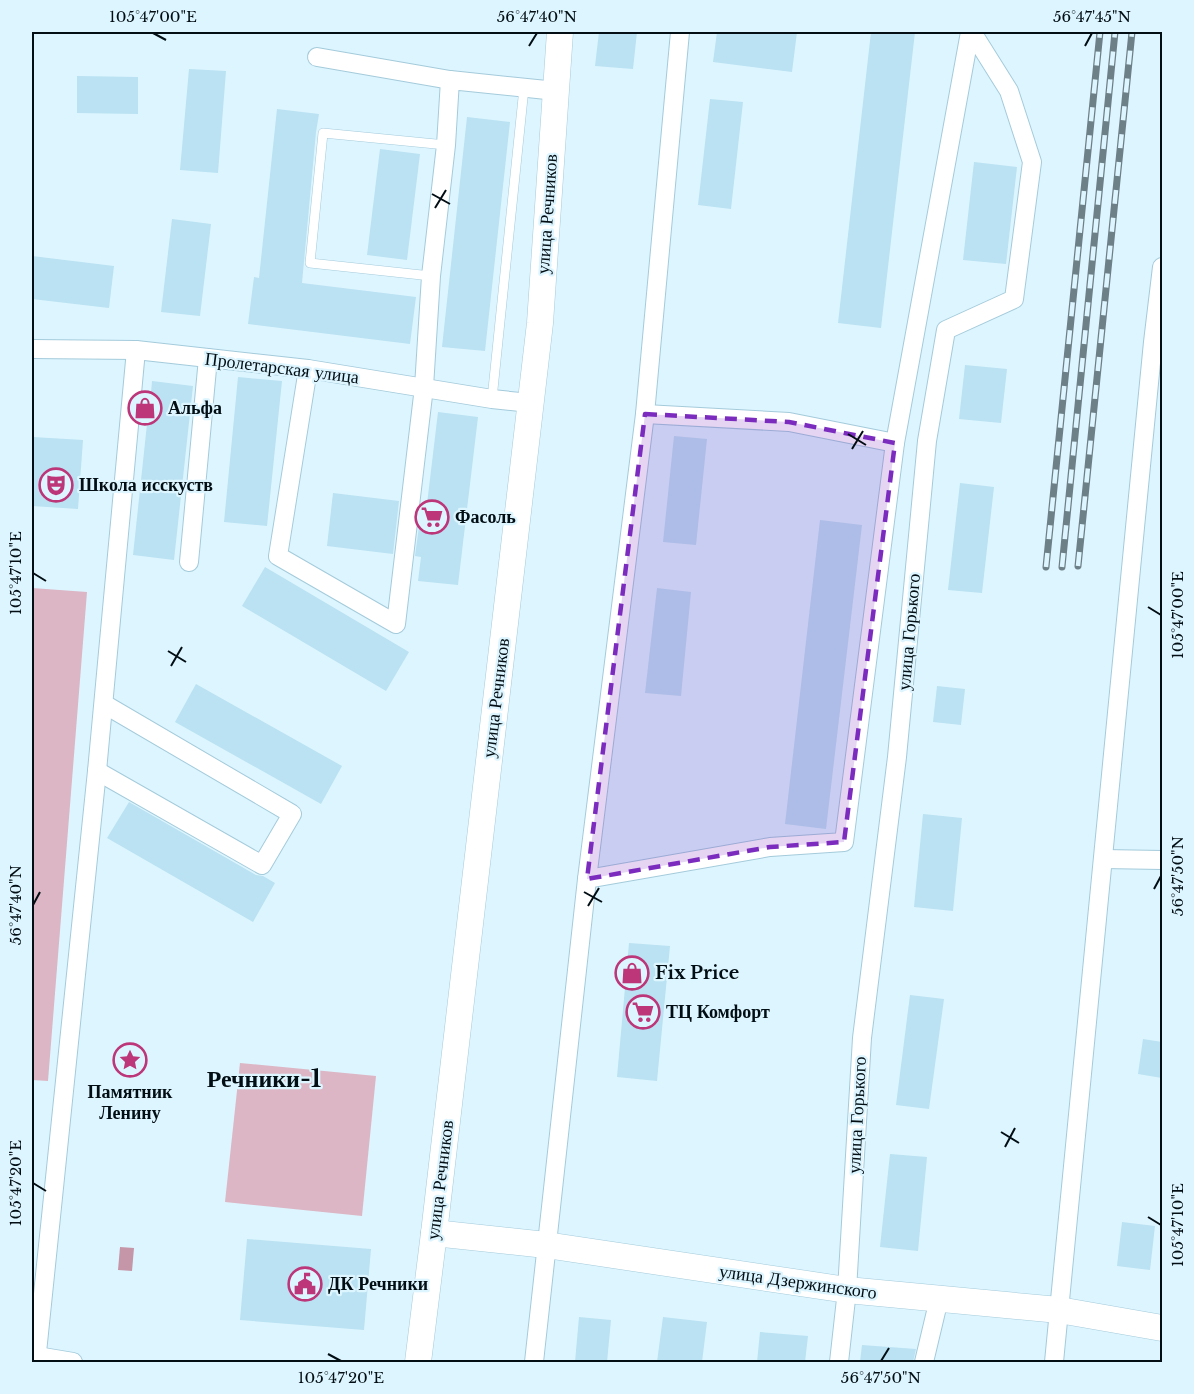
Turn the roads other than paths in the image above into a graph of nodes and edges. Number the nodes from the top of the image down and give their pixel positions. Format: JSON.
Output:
{"nodes":[{"id":1,"x":560,"y":32,"type":"edge"},
{"id":2,"x":680,"y":32,"type":"edge"},
{"id":3,"x":971,"y":32,"type":"edge"},
{"id":4,"x":316,"y":57,"type":"dead end"},
{"id":5,"x":450,"y":80,"type":"junction"},
{"id":6,"x":524,"y":88,"type":"junction"},
{"id":7,"x":556,"y":91,"type":"junction"},
{"id":8,"x":446,"y":145,"type":"junction"},
{"id":9,"x":1162,"y":267,"type":"edge"},
{"id":10,"x":431,"y":276,"type":"junction"},
{"id":11,"x":1158,"y":343,"type":"edge"},
{"id":12,"x":32,"y":349,"type":"edge"},
{"id":13,"x":136,"y":350,"type":"junction"},
{"id":14,"x":208,"y":358,"type":"junction"},
{"id":15,"x":308,"y":369,"type":"junction"},
{"id":16,"x":424,"y":387,"type":"junction"},
{"id":17,"x":492,"y":399,"type":"junction"},
{"id":18,"x":530,"y":403,"type":"junction"},
{"id":19,"x":645,"y":414,"type":"junction"},
{"id":20,"x":895,"y":443,"type":"junction"},
{"id":21,"x":189,"y":562,"type":"dead end"},
{"id":22,"x":104,"y":704,"type":"junction"},
{"id":23,"x":98,"y":771,"type":"junction"},
{"id":24,"x":1103,"y":859,"type":"junction"},
{"id":25,"x":1162,"y":860,"type":"edge"},
{"id":26,"x":587,"y":879,"type":"junction"},
{"id":27,"x":434,"y":1233,"type":"junction"},
{"id":28,"x":546,"y":1245,"type":"junction"},
{"id":29,"x":847,"y":1290,"type":"junction"},
{"id":30,"x":939,"y":1299,"type":"junction"},
{"id":31,"x":1059,"y":1310,"type":"junction"},
{"id":32,"x":1162,"y":1328,"type":"edge"},
{"id":33,"x":36,"y":1359,"type":"edge"},
{"id":34,"x":73,"y":1362,"type":"edge"},
{"id":35,"x":418,"y":1362,"type":"edge"},
{"id":36,"x":534,"y":1362,"type":"edge"},
{"id":37,"x":839,"y":1362,"type":"edge"},
{"id":38,"x":924,"y":1362,"type":"edge"},
{"id":39,"x":1054,"y":1362,"type":"edge"}],
"edges":[{"from":1,"to":7,"type":"street","name":"улица Речников"},
{"from":2,"to":19,"type":"street"},
{"from":3,"to":20,"type":"street"},
{"from":3,"to":29,"type":"street","name":"улица Горького"},
{"from":4,"to":5,"type":"street"},
{"from":5,"to":6,"type":"street"},
{"from":5,"to":8,"type":"street"},
{"from":6,"to":7,"type":"street"},
{"from":6,"to":17,"type":"lane"},
{"from":7,"to":18,"type":"street","name":"улица Речников"},
{"from":8,"to":10,"type":"street"},
{"from":8,"to":10,"type":"lane"},
{"from":9,"to":11,"type":"street"},
{"from":10,"to":16,"type":"street"},
{"from":11,"to":24,"type":"street"},
{"from":12,"to":13,"type":"street","name":"Пролетарская улица"},
{"from":13,"to":14,"type":"street","name":"Пролетарская улица"},
{"from":13,"to":22,"type":"street"},
{"from":14,"to":15,"type":"street","name":"Пролетарская улица"},
{"from":14,"to":21,"type":"street"},
{"from":15,"to":16,"type":"street","name":"Пролетарская улица"},
{"from":15,"to":16,"type":"street"},
{"from":16,"to":17,"type":"street","name":"Пролетарская улица"},
{"from":17,"to":18,"type":"street","name":"Пролетарская улица"},
{"from":18,"to":27,"type":"street","name":"улица Речников"},
{"from":19,"to":20,"type":"street"},
{"from":19,"to":26,"type":"street"},
{"from":20,"to":26,"type":"street"},
{"from":22,"to":23,"type":"street"},
{"from":22,"to":23,"type":"street"},
{"from":23,"to":33,"type":"street"},
{"from":24,"to":25,"type":"street"},
{"from":24,"to":31,"type":"street"},
{"from":26,"to":28,"type":"street"},
{"from":27,"to":28,"type":"street","name":"улица Дзержинского"},
{"from":27,"to":35,"type":"street","name":"улица Речников"},
{"from":28,"to":29,"type":"street","name":"улица Дзержинского"},
{"from":28,"to":36,"type":"street"},
{"from":29,"to":30,"type":"street","name":"улица Дзержинского"},
{"from":29,"to":37,"type":"street"},
{"from":30,"to":31,"type":"street","name":"улица Дзержинского"},
{"from":30,"to":38,"type":"street"},
{"from":31,"to":32,"type":"street","name":"улица Дзержинского"},
{"from":31,"to":39,"type":"street"},
{"from":33,"to":34,"type":"street"}]}
